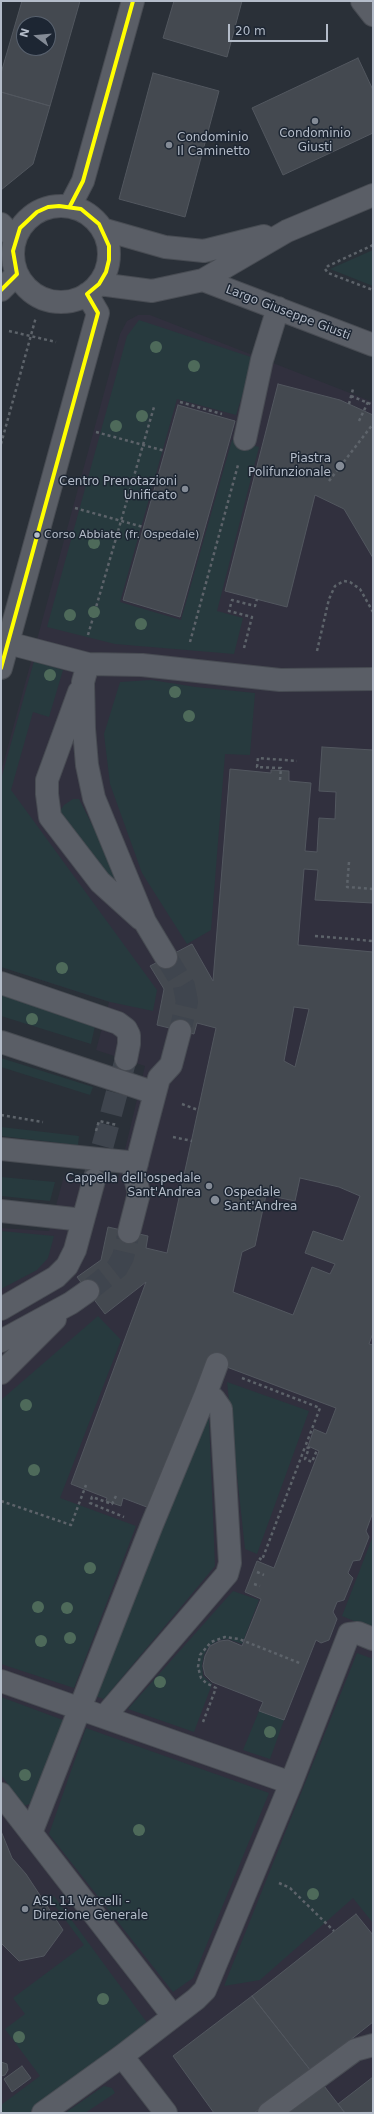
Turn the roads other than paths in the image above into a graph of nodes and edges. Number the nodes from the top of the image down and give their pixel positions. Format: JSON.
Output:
{"nodes":[{"id":1,"x":133,"y":1,"type":"edge"},
{"id":2,"x":362,"y":1,"type":"edge"},
{"id":3,"x":373,"y":15,"type":"edge"},
{"id":4,"x":373,"y":194,"type":"edge"},
{"id":5,"x":70,"y":206,"type":"junction"},
{"id":6,"x":102,"y":229,"type":"junction"},
{"id":7,"x":8,"y":231,"type":"edge"},
{"id":8,"x":287,"y":231,"type":"junction"},
{"id":9,"x":17,"y":274,"type":"junction"},
{"id":10,"x":203,"y":280,"type":"junction"},
{"id":11,"x":93,"y":289,"type":"junction"},
{"id":12,"x":1,"y":290,"type":"edge"},
{"id":13,"x":278,"y":308,"type":"junction"},
{"id":14,"x":373,"y":345,"type":"edge"},
{"id":15,"x":245,"y":439,"type":"road end"},
{"id":16,"x":8,"y":643,"type":"junction"},
{"id":17,"x":1,"y":668,"type":"edge"},
{"id":18,"x":84,"y":670,"type":"junction"},
{"id":19,"x":373,"y":679,"type":"edge"},
{"id":20,"x":145,"y":922,"type":"junction"},
{"id":21,"x":166,"y":957,"type":"tunnel mouth"},
{"id":22,"x":1,"y":983,"type":"edge"},
{"id":23,"x":180,"y":1031,"type":"tunnel mouth"},
{"id":24,"x":1,"y":1042,"type":"edge"},
{"id":25,"x":126,"y":1059,"type":"tunnel mouth"},
{"id":26,"x":155,"y":1093,"type":"junction"},
{"id":27,"x":1,"y":1149,"type":"edge"},
{"id":28,"x":137,"y":1163,"type":"junction"},
{"id":29,"x":94,"y":1180,"type":"tunnel mouth"},
{"id":30,"x":1,"y":1211,"type":"edge"},
{"id":31,"x":83,"y":1220,"type":"junction"},
{"id":32,"x":129,"y":1232,"type":"tunnel mouth"},
{"id":33,"x":1,"y":1309,"type":"edge"},
{"id":34,"x":1,"y":1340,"type":"edge"},
{"id":35,"x":216,"y":1366,"type":"road end"},
{"id":36,"x":1,"y":1373,"type":"edge"},
{"id":37,"x":205,"y":1396,"type":"junction"},
{"id":38,"x":373,"y":1639,"type":"edge"},
{"id":39,"x":1,"y":1681,"type":"edge"},
{"id":40,"x":80,"y":1708,"type":"junction"},
{"id":41,"x":105,"y":1716,"type":"junction"},
{"id":42,"x":291,"y":1783,"type":"junction"},
{"id":43,"x":1,"y":1794,"type":"edge"},
{"id":44,"x":31,"y":1833,"type":"junction"},
{"id":45,"x":173,"y":2016,"type":"junction"},
{"id":46,"x":373,"y":2045,"type":"edge"},
{"id":47,"x":122,"y":2056,"type":"junction"},
{"id":48,"x":42,"y":2113,"type":"edge"},
{"id":49,"x":166,"y":2113,"type":"edge"},
{"id":50,"x":269,"y":2113,"type":"edge"}],
"edges":[{"from":1,"to":5,"type":"street"},
{"from":2,"to":3,"type":"street"},
{"from":4,"to":8,"type":"street","name":"Largo Giuseppe Giusti"},
{"from":5,"to":6,"type":"street"},
{"from":5,"to":7,"type":"street"},
{"from":6,"to":8,"type":"street","name":"Largo Giuseppe Giusti"},
{"from":6,"to":11,"type":"street"},
{"from":7,"to":9,"type":"street"},
{"from":8,"to":10,"type":"street","name":"Largo Giuseppe Giusti"},
{"from":9,"to":11,"type":"street"},
{"from":9,"to":12,"type":"street"},
{"from":10,"to":11,"type":"street","name":"Largo Giuseppe Giusti"},
{"from":10,"to":13,"type":"street","name":"Largo Giuseppe Giusti"},
{"from":11,"to":16,"type":"street"},
{"from":13,"to":14,"type":"street","name":"Largo Giuseppe Giusti"},
{"from":13,"to":15,"type":"street"},
{"from":16,"to":17,"type":"street"},
{"from":16,"to":18,"type":"street"},
{"from":18,"to":19,"type":"street"},
{"from":18,"to":20,"type":"street"},
{"from":18,"to":20,"type":"street"},
{"from":20,"to":21,"type":"street"},
{"from":22,"to":25,"type":"street"},
{"from":23,"to":26,"type":"street"},
{"from":24,"to":26,"type":"street"},
{"from":26,"to":28,"type":"street"},
{"from":27,"to":28,"type":"street"},
{"from":28,"to":32,"type":"street"},
{"from":29,"to":31,"type":"street"},
{"from":30,"to":31,"type":"street"},
{"from":31,"to":33,"type":"street"},
{"from":34,"to":36,"type":"street"},
{"from":35,"to":37,"type":"street"},
{"from":37,"to":40,"type":"street"},
{"from":37,"to":41,"type":"street"},
{"from":38,"to":42,"type":"street"},
{"from":39,"to":40,"type":"street"},
{"from":40,"to":41,"type":"street"},
{"from":40,"to":44,"type":"street"},
{"from":41,"to":42,"type":"street"},
{"from":42,"to":45,"type":"street"},
{"from":43,"to":44,"type":"street"},
{"from":44,"to":45,"type":"street"},
{"from":45,"to":47,"type":"street"},
{"from":46,"to":50,"type":"street"},
{"from":47,"to":48,"type":"street"},
{"from":47,"to":49,"type":"street"}]}
